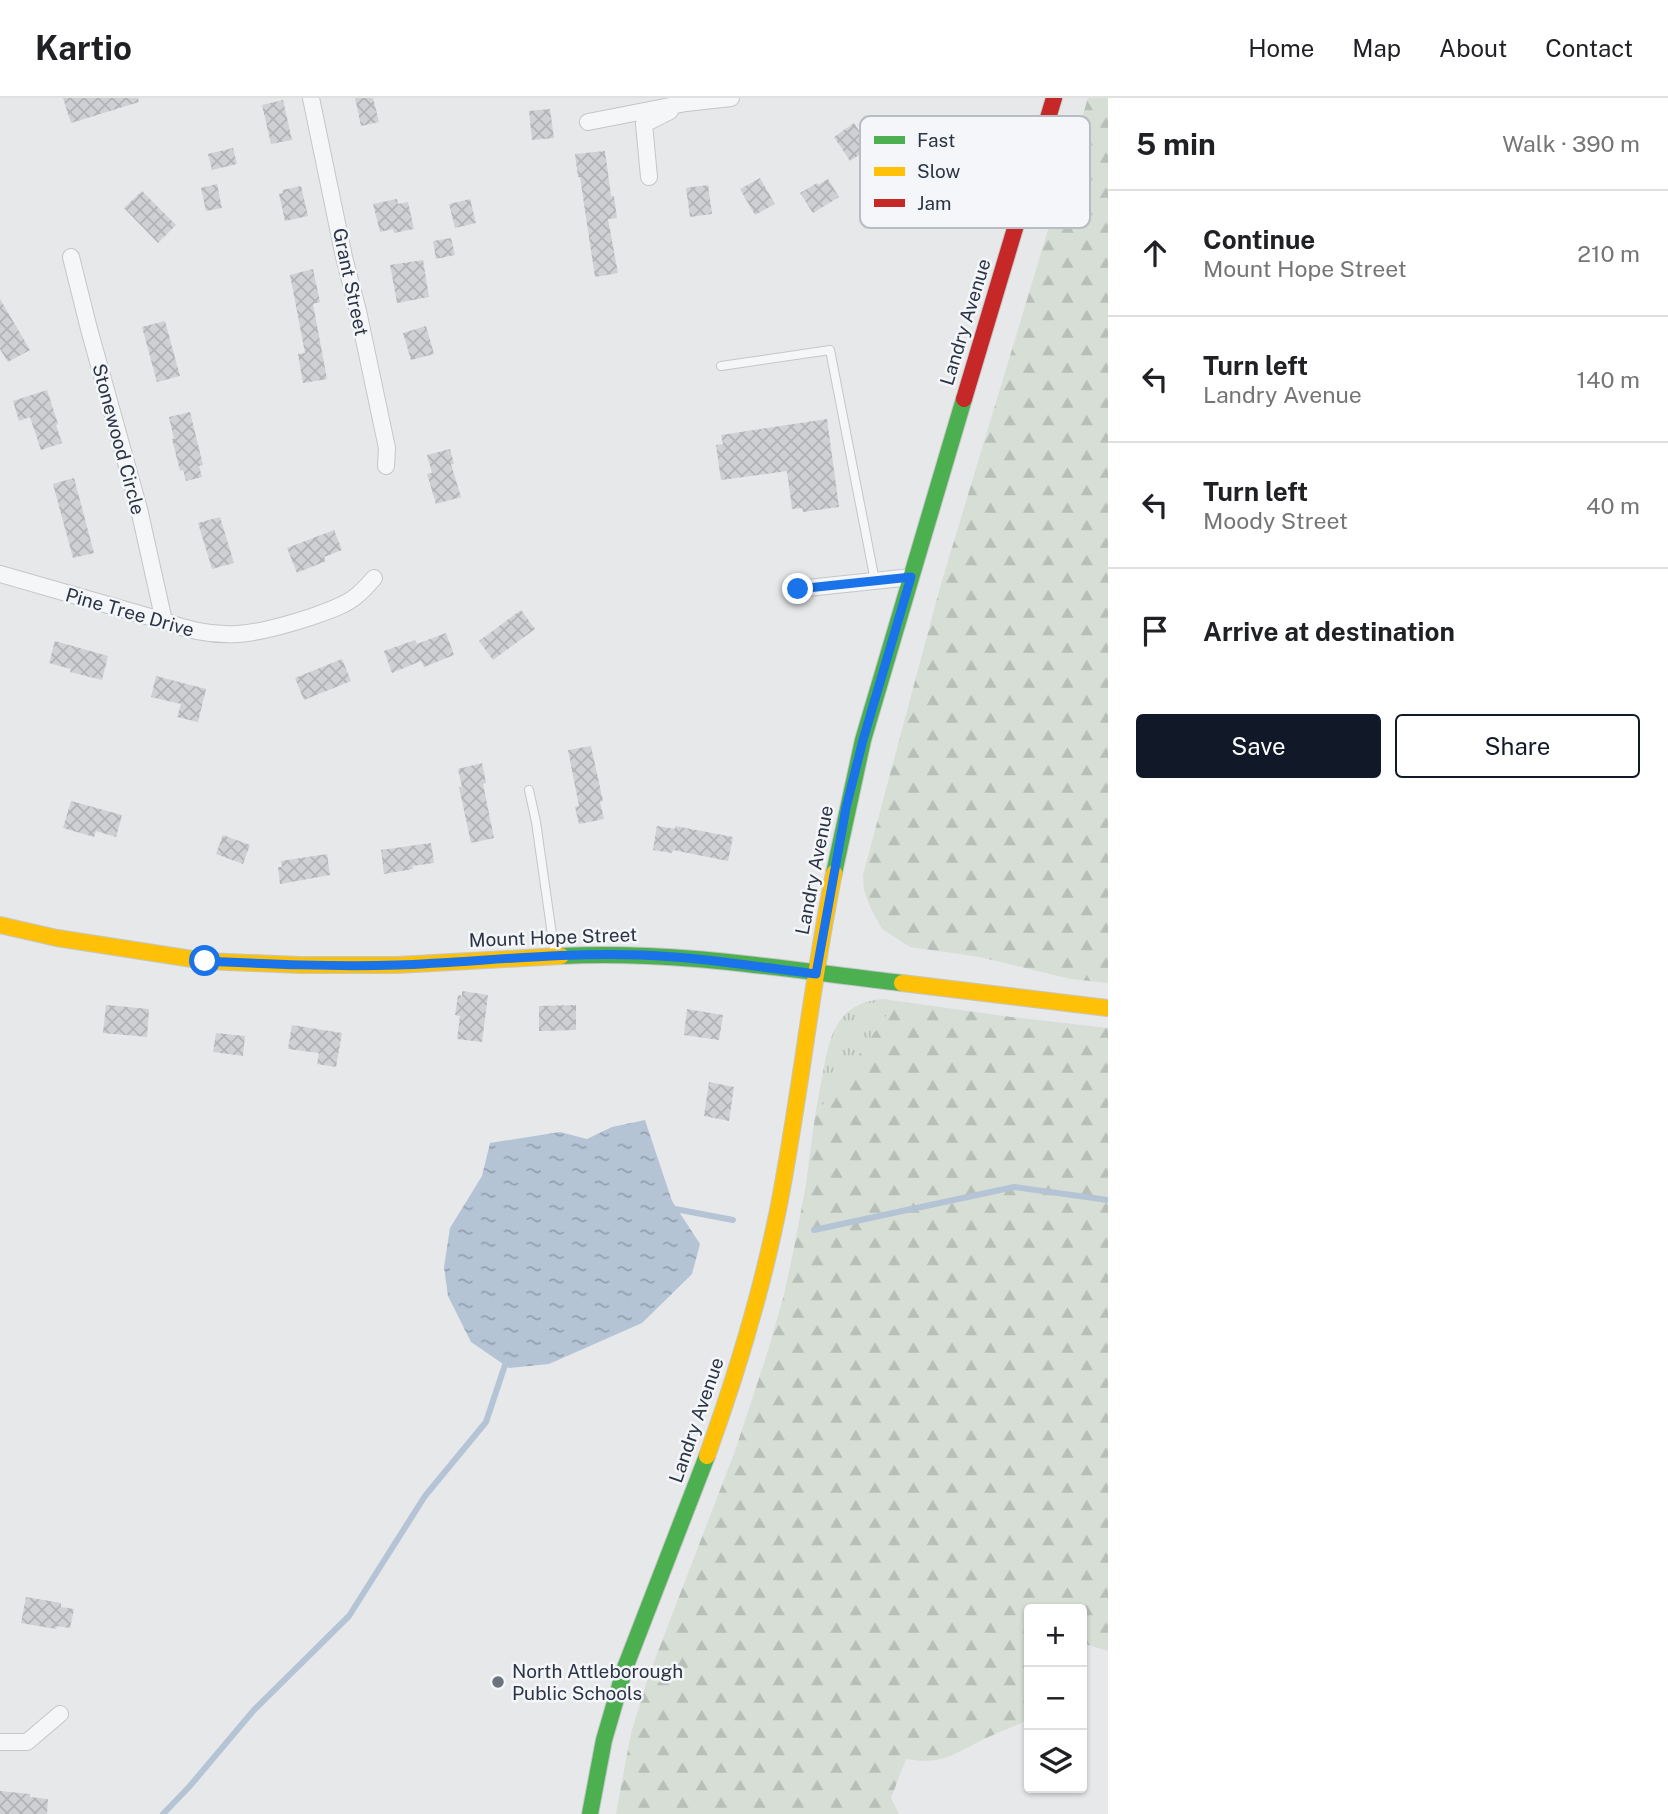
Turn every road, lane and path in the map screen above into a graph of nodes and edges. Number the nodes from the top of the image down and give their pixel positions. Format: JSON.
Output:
{"nodes":[{"id":1,"x":312,"y":98,"type":"edge"},
{"id":2,"x":731,"y":98,"type":"edge"},
{"id":3,"x":1054,"y":98,"type":"edge"},
{"id":4,"x":685,"y":101,"type":"edge"},
{"id":5,"x":1049,"y":116,"type":"edge"},
{"id":6,"x":588,"y":122,"type":"dead end"},
{"id":7,"x":649,"y":177,"type":"dead end"},
{"id":8,"x":1015,"y":228,"type":"edge"},
{"id":9,"x":71,"y":257,"type":"dead end"},
{"id":10,"x":721,"y":366,"type":"dead end"},
{"id":11,"x":386,"y":466,"type":"dead end"},
{"id":12,"x":0,"y":574,"type":"edge"},
{"id":13,"x":911,"y":577,"type":"junction"},
{"id":14,"x":374,"y":578,"type":"dead end"},
{"id":15,"x":875,"y":581,"type":"junction"},
{"id":16,"x":798,"y":589,"type":"dead end"},
{"id":17,"x":164,"y":621,"type":"junction"},
{"id":18,"x":529,"y":790,"type":"dead end"},
{"id":19,"x":0,"y":925,"type":"edge"},
{"id":20,"x":555,"y":956,"type":"junction"},
{"id":21,"x":816,"y":974,"type":"junction"},
{"id":22,"x":1108,"y":1008,"type":"edge"},
{"id":23,"x":60,"y":1714,"type":"dead end"},
{"id":24,"x":0,"y":1742,"type":"edge"},
{"id":25,"x":590,"y":1814,"type":"edge"}],
"edges":[{"from":1,"to":11,"type":"street","name":"Grant Street"},
{"from":2,"to":4,"type":"street"},
{"from":3,"to":5,"type":"street","name":"Landry Avenue"},
{"from":4,"to":6,"type":"street"},
{"from":4,"to":7,"type":"street"},
{"from":8,"to":13,"type":"street","name":"Landry Avenue"},
{"from":9,"to":17,"type":"street","name":"Stonewood Circle"},
{"from":10,"to":15,"type":"lane"},
{"from":12,"to":17,"type":"street","name":"Pine Tree Drive"},
{"from":13,"to":15,"type":"street"},
{"from":13,"to":21,"type":"street","name":"Landry Avenue"},
{"from":14,"to":17,"type":"street","name":"Pine Tree Drive"},
{"from":15,"to":16,"type":"street"},
{"from":18,"to":20,"type":"lane"},
{"from":19,"to":20,"type":"street","name":"Mount Hope Street"},
{"from":20,"to":21,"type":"street","name":"Mount Hope Street"},
{"from":21,"to":22,"type":"street","name":"Mount Hope Street"},
{"from":21,"to":25,"type":"street","name":"Landry Avenue"},
{"from":23,"to":24,"type":"street"}]}
